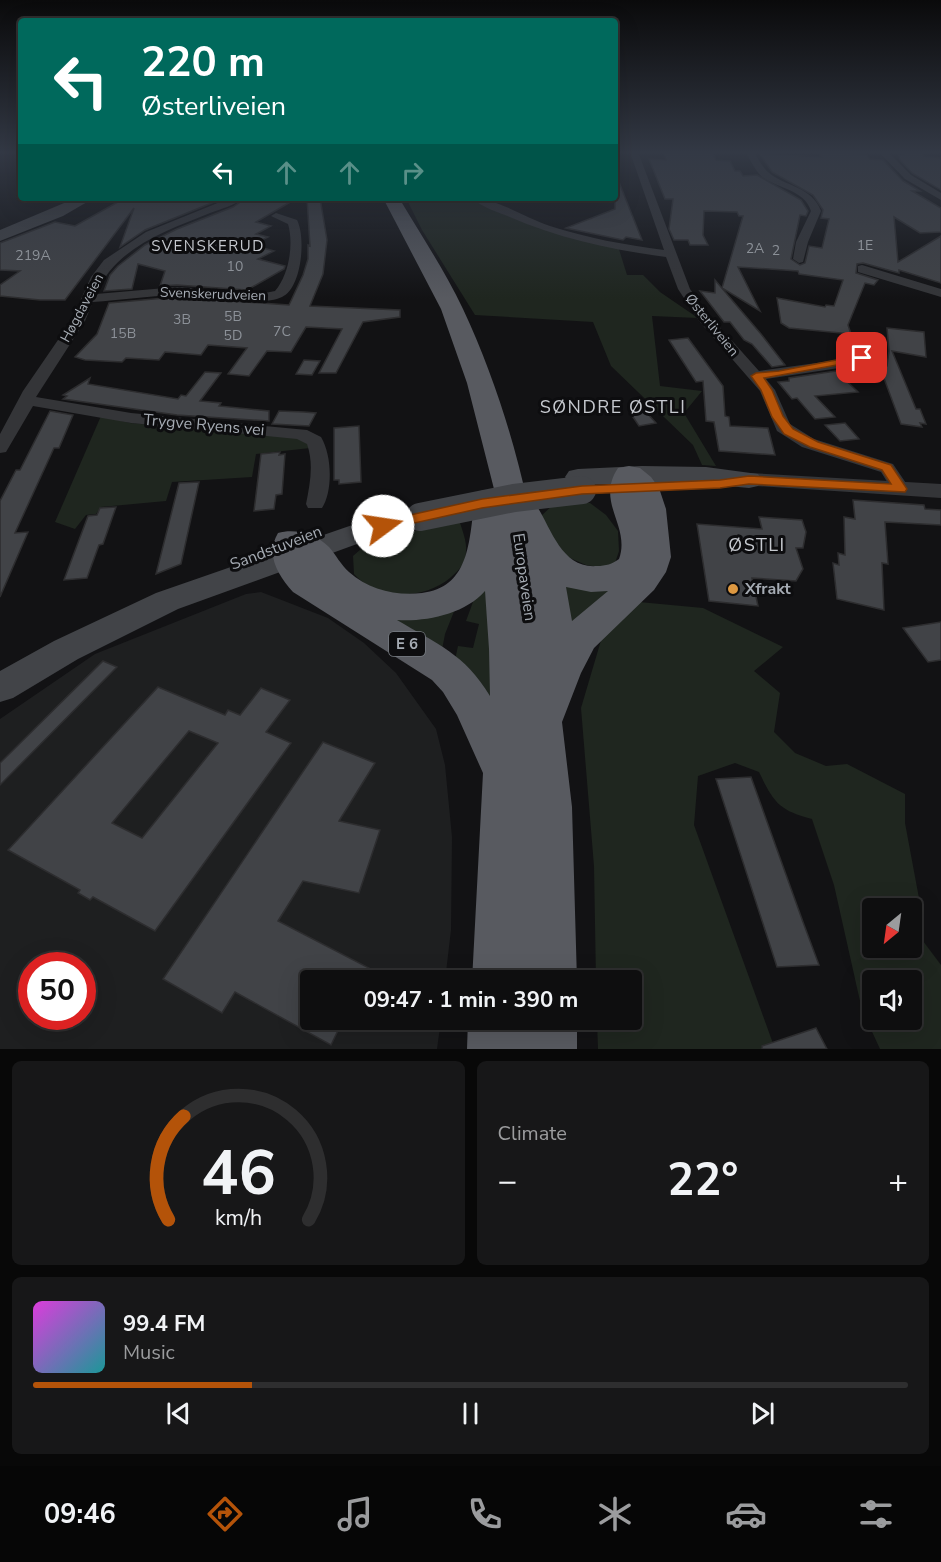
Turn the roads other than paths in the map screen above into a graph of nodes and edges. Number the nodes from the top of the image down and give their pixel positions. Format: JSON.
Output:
{"nodes":[{"id":1,"x":81,"y":201,"type":"edge"},
{"id":2,"x":232,"y":201,"type":"edge"},
{"id":3,"x":381,"y":201,"type":"edge"},
{"id":4,"x":393,"y":201,"type":"edge"},
{"id":5,"x":483,"y":201,"type":"edge"},
{"id":6,"x":652,"y":201,"type":"edge"},
{"id":7,"x":810,"y":201,"type":"edge"},
{"id":8,"x":276,"y":216,"type":"dead end"},
{"id":9,"x":0,"y":236,"type":"edge"},
{"id":10,"x":671,"y":254,"type":"junction"},
{"id":11,"x":799,"y":259,"type":"dead end"},
{"id":12,"x":862,"y":269,"type":"dead end"},
{"id":13,"x":941,"y":293,"type":"edge"},
{"id":14,"x":88,"y":299,"type":"junction"},
{"id":15,"x":880,"y":352,"type":"dead end"},
{"id":16,"x":756,"y":376,"type":"junction"},
{"id":17,"x":28,"y":401,"type":"junction"},
{"id":18,"x":0,"y":448,"type":"edge"},
{"id":19,"x":749,"y":480,"type":"joint"},
{"id":20,"x":633,"y":483,"type":"junction"},
{"id":21,"x":499,"y":488,"type":"junction"},
{"id":22,"x":901,"y":489,"type":"junction"},
{"id":23,"x":941,"y":491,"type":"edge"},
{"id":24,"x":315,"y":504,"type":"dead end"},
{"id":25,"x":297,"y":549,"type":"junction"},
{"id":26,"x":542,"y":550,"type":"junction"},
{"id":27,"x":561,"y":674,"type":"junction"},
{"id":28,"x":0,"y":688,"type":"edge"},
{"id":29,"x":540,"y":725,"type":"junction"},
{"id":30,"x":506,"y":773,"type":"junction"},
{"id":31,"x":500,"y":970,"type":"edge"},
{"id":32,"x":549,"y":970,"type":"edge"},
{"id":33,"x":497,"y":1030,"type":"edge"},
{"id":34,"x":548,"y":1030,"type":"edge"},
{"id":35,"x":496,"y":1049,"type":"edge"},
{"id":36,"x":548,"y":1049,"type":"edge"}],
"edges":[{"from":1,"to":9,"type":"main road"},
{"from":2,"to":14,"type":"street","name":"Høgdaveien"},
{"from":3,"to":21,"type":"highway","name":"Europaveien","number":"E 6"},
{"from":4,"to":21,"type":"highway","name":"Europaveien","number":"E 6"},
{"from":5,"to":10,"type":"street"},
{"from":6,"to":10,"type":"street","name":"Østerliveien"},
{"from":7,"to":11,"type":"street"},
{"from":8,"to":14,"type":"street","name":"Svenskerudveien"},
{"from":10,"to":16,"type":"street","name":"Østerliveien"},
{"from":12,"to":13,"type":"street"},
{"from":14,"to":17,"type":"street","name":"Høgdaveien"},
{"from":15,"to":16,"type":"street"},
{"from":16,"to":22,"type":"street","name":"Østerliveien"},
{"from":17,"to":18,"type":"street","name":"Høgdaveien"},
{"from":17,"to":24,"type":"street","name":"Trygve Ryens vei"},
{"from":19,"to":20,"type":"main road","name":"Sandstuveien"},
{"from":19,"to":22,"type":"street","name":"Sandstuveien"},
{"from":20,"to":25,"type":"main road","name":"Sandstuveien","bridge":true},
{"from":20,"to":26,"type":"highway","number":"E 6"},
{"from":20,"to":27,"type":"highway","number":"E 6"},
{"from":21,"to":25,"type":"highway","number":"E 6"},
{"from":21,"to":26,"type":"highway","number":"E 6"},
{"from":21,"to":29,"type":"highway","name":"Europaveien","number":"E 6"},
{"from":21,"to":30,"type":"highway","name":"Europaveien","number":"E 6"},
{"from":22,"to":23,"type":"street","name":"Sandstuveien"},
{"from":25,"to":28,"type":"main road","name":"Sandstuveien"},
{"from":25,"to":30,"type":"highway","number":"E 6"},
{"from":26,"to":27,"type":"highway","number":"E 6"},
{"from":27,"to":29,"type":"highway","number":"E 6"},
{"from":29,"to":32,"type":"highway","name":"Europaveien","number":"E 6"},
{"from":30,"to":31,"type":"highway","name":"Europaveien","number":"E 6"},
{"from":33,"to":35,"type":"highway"},
{"from":34,"to":36,"type":"highway"}]}
